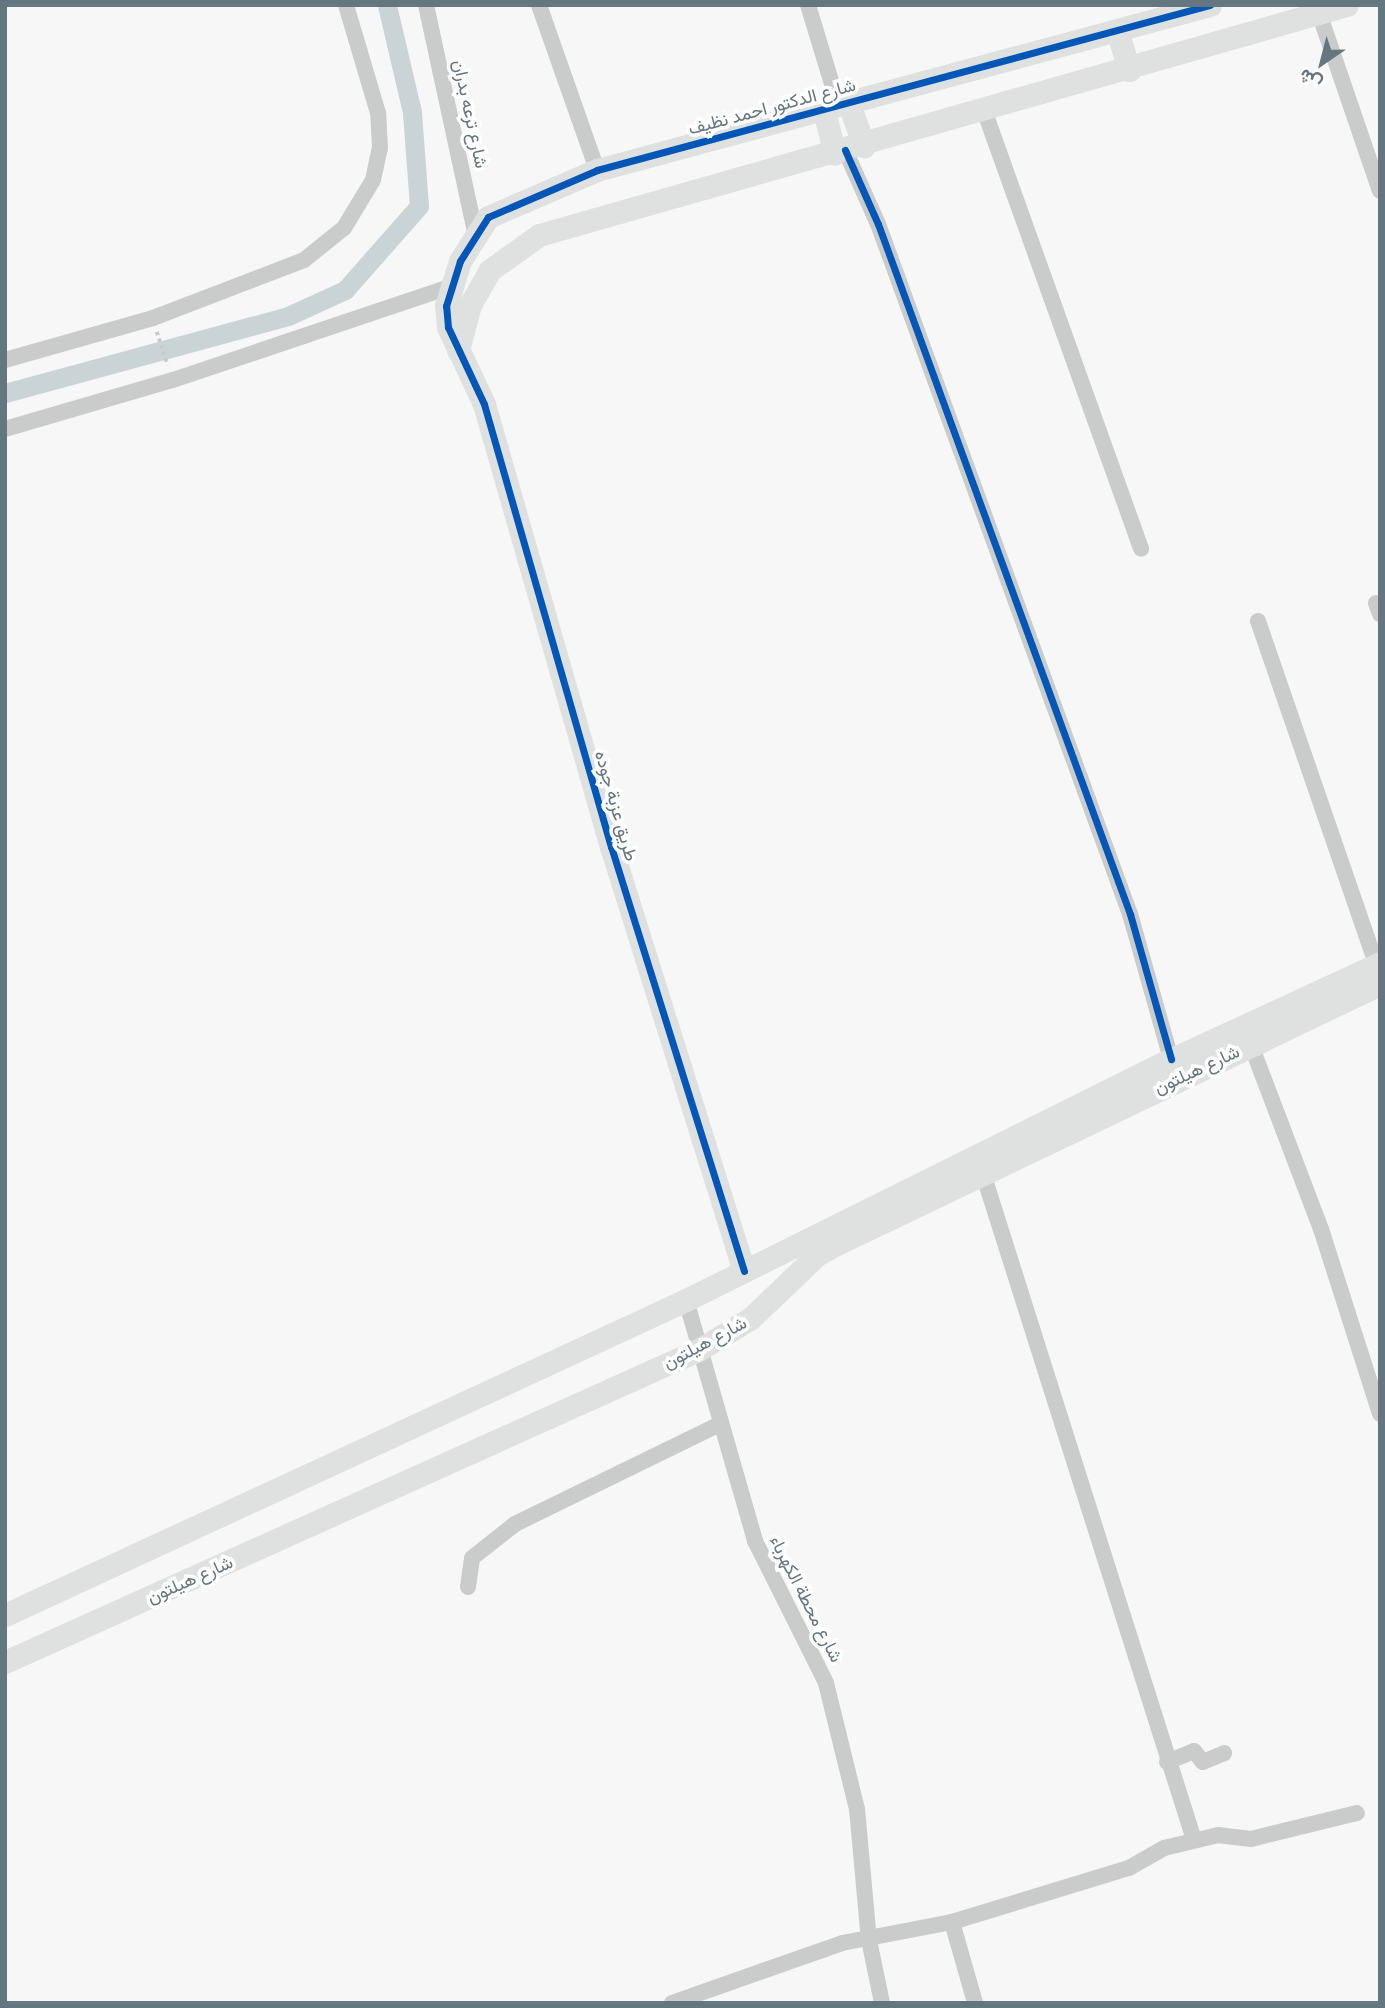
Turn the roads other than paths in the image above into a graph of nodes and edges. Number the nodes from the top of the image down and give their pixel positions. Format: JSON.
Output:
{"nodes":[{"id":1,"x":346,"y":5,"type":"edge"},
{"id":2,"x":426,"y":5,"type":"edge"},
{"id":3,"x":539,"y":5,"type":"edge"},
{"id":4,"x":808,"y":5,"type":"edge"},
{"id":5,"x":1347,"y":5,"type":"edge"},
{"id":6,"x":1201,"y":7,"type":"edge"},
{"id":7,"x":1318,"y":13,"type":"junction"},
{"id":8,"x":1117,"y":30,"type":"junction"},
{"id":9,"x":1129,"y":71,"type":"junction"},
{"id":10,"x":837,"y":107,"type":"junction"},
{"id":11,"x":984,"y":110,"type":"junction"},
{"id":12,"x":848,"y":150,"type":"junction"},
{"id":13,"x":597,"y":170,"type":"junction"},
{"id":14,"x":1380,"y":191,"type":"edge"},
{"id":15,"x":475,"y":232,"type":"junction"},
{"id":16,"x":505,"y":255,"type":"junction"},
{"id":17,"x":452,"y":286,"type":"junction"},
{"id":18,"x":458,"y":350,"type":"junction"},
{"id":19,"x":5,"y":360,"type":"edge"},
{"id":20,"x":5,"y":429,"type":"edge"},
{"id":21,"x":1141,"y":549,"type":"dead end"},
{"id":22,"x":1258,"y":621,"type":"dead end"},
{"id":23,"x":1379,"y":977,"type":"edge"},
{"id":24,"x":1251,"y":1045,"type":"junction"},
{"id":25,"x":1173,"y":1067,"type":"junction"},
{"id":26,"x":980,"y":1164,"type":"junction"},
{"id":27,"x":744,"y":1271,"type":"junction"},
{"id":28,"x":686,"y":1300,"type":"junction"},
{"id":29,"x":700,"y":1349,"type":"junction"},
{"id":30,"x":1380,"y":1413,"type":"edge"},
{"id":31,"x":718,"y":1425,"type":"junction"},
{"id":32,"x":468,"y":1587,"type":"dead end"},
{"id":33,"x":5,"y":1615,"type":"edge"},
{"id":34,"x":5,"y":1662,"type":"edge"},
{"id":35,"x":1224,"y":1754,"type":"dead end"},
{"id":36,"x":1167,"y":1762,"type":"junction"},
{"id":37,"x":1357,"y":1813,"type":"dead end"},
{"id":38,"x":1194,"y":1840,"type":"junction"},
{"id":39,"x":952,"y":1922,"type":"junction"},
{"id":40,"x":869,"y":1940,"type":"junction"},
{"id":41,"x":672,"y":2003,"type":"edge"},
{"id":42,"x":882,"y":2003,"type":"edge"},
{"id":43,"x":975,"y":2003,"type":"edge"}],
"edges":[{"from":1,"to":19,"type":"street"},
{"from":2,"to":15,"type":"street","name":"شارع ترعه بدران"},
{"from":3,"to":13,"type":"street"},
{"from":4,"to":10,"type":"street"},
{"from":5,"to":7,"type":"street"},
{"from":6,"to":8,"type":"street","name":"شارع الدكتور احمد نظيف"},
{"from":7,"to":9,"type":"street"},
{"from":7,"to":14,"type":"street"},
{"from":8,"to":9,"type":"street"},
{"from":8,"to":10,"type":"street","name":"شارع الدكتور احمد نظيف"},
{"from":9,"to":11,"type":"street"},
{"from":10,"to":12,"type":"street"},
{"from":10,"to":13,"type":"street","name":"شارع الدكتور احمد نظيف"},
{"from":11,"to":12,"type":"street"},
{"from":11,"to":21,"type":"street"},
{"from":12,"to":16,"type":"street"},
{"from":12,"to":25,"type":"street"},
{"from":13,"to":15,"type":"street","name":"شارع الدكتور احمد نظيف"},
{"from":15,"to":16,"type":"street"},
{"from":15,"to":17,"type":"street","name":"شارع الدكتور احمد نظيف"},
{"from":16,"to":18,"type":"street"},
{"from":17,"to":18,"type":"street","name":"شارع الدكتور احمد نظيف"},
{"from":17,"to":20,"type":"street"},
{"from":18,"to":27,"type":"street","name":"طريق عزبة جوده"},
{"from":22,"to":23,"type":"street"},
{"from":23,"to":24,"type":"street","name":"شارع هيلتون"},
{"from":23,"to":25,"type":"street","name":"شارع هيلتون"},
{"from":24,"to":25,"type":"street","name":"شارع هيلتون"},
{"from":24,"to":30,"type":"street"},
{"from":25,"to":26,"type":"street","name":"شارع هيلتون"},
{"from":26,"to":27,"type":"street","name":"شارع هيلتون"},
{"from":26,"to":29,"type":"street","name":"شارع هيلتون"},
{"from":26,"to":36,"type":"street"},
{"from":27,"to":28,"type":"street","name":"شارع هيلتون"},
{"from":28,"to":29,"type":"street","name":"شارع محطة الكهرباء"},
{"from":28,"to":33,"type":"street","name":"شارع هيلتون"},
{"from":29,"to":31,"type":"street","name":"شارع محطة الكهرباء"},
{"from":29,"to":34,"type":"street","name":"شارع هيلتون"},
{"from":31,"to":32,"type":"street"},
{"from":31,"to":40,"type":"street","name":"شارع محطة الكهرباء"},
{"from":35,"to":36,"type":"street"},
{"from":36,"to":38,"type":"street"},
{"from":37,"to":38,"type":"street"},
{"from":38,"to":39,"type":"street"},
{"from":39,"to":40,"type":"street"},
{"from":39,"to":43,"type":"street"},
{"from":40,"to":41,"type":"street"},
{"from":40,"to":42,"type":"street","name":"شارع محطة الكهرباء"}]}
